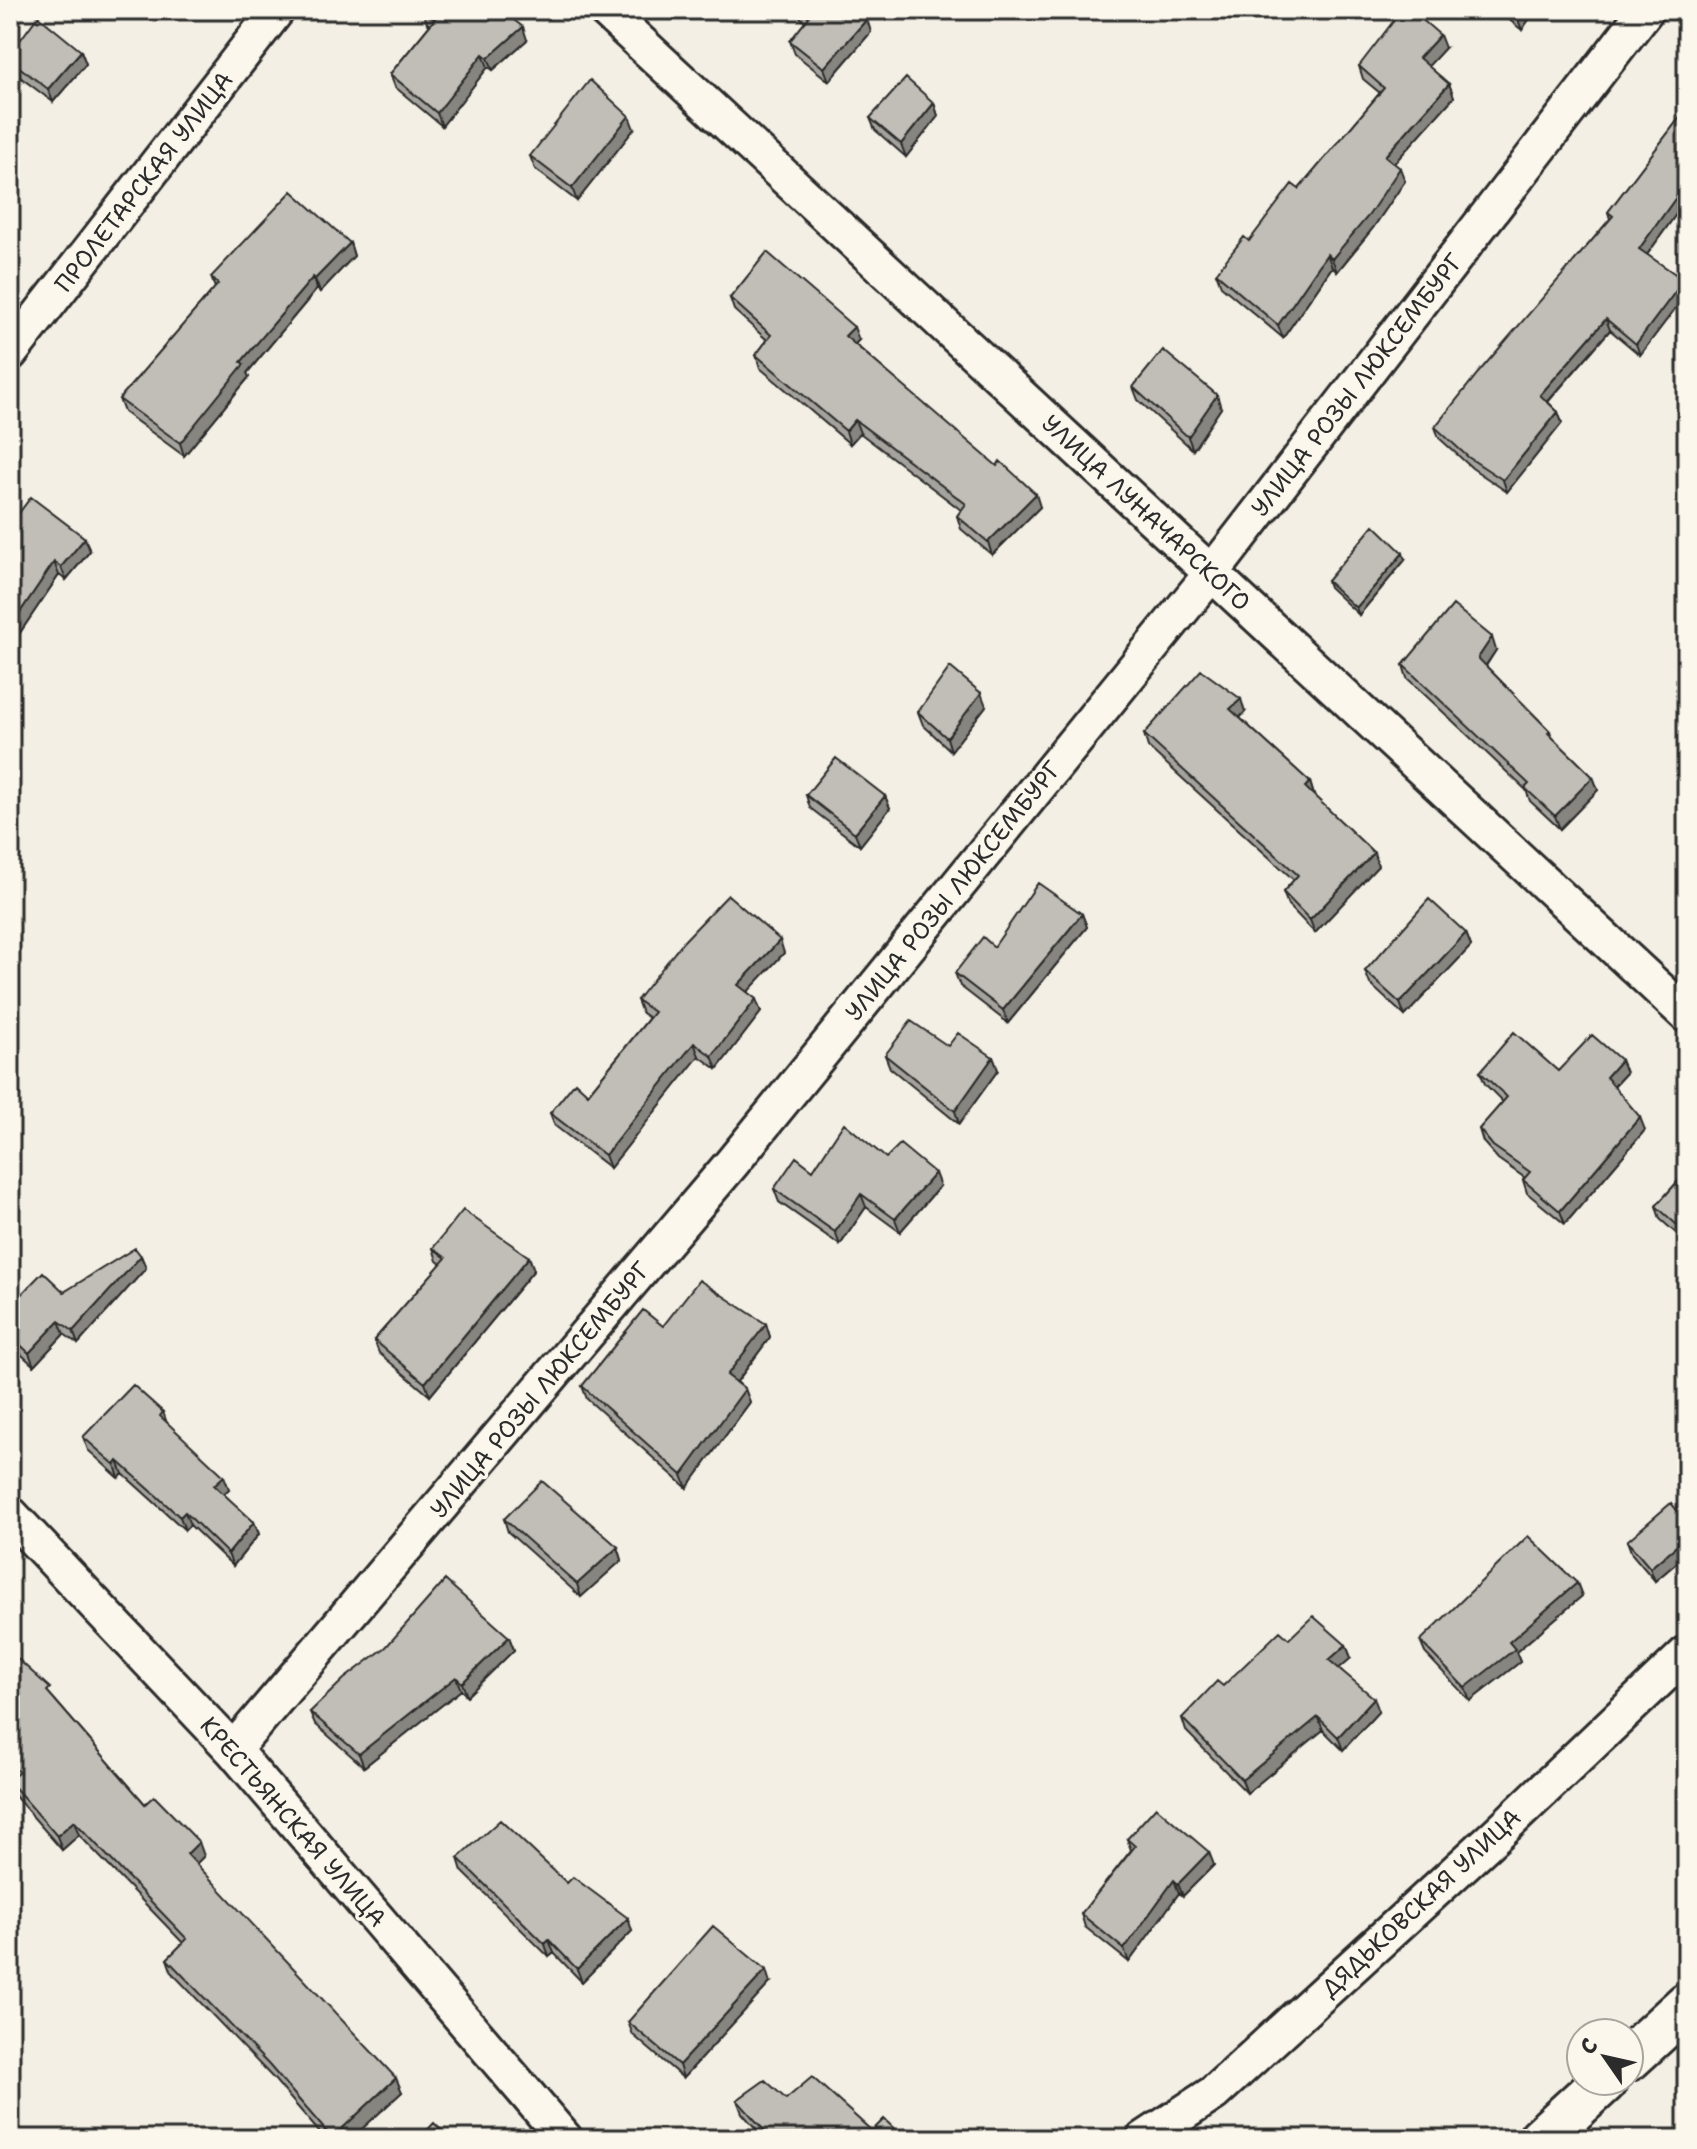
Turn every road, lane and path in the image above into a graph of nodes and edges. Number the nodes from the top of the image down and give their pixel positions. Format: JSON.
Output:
{"nodes":[{"id":1,"x":605,"y":10,"type":"edge"},
{"id":2,"x":1646,"y":10,"type":"edge"},
{"id":3,"x":260,"y":17,"type":"edge"},
{"id":4,"x":10,"y":353,"type":"edge"},
{"id":5,"x":1211,"y":574,"type":"junction"},
{"id":6,"x":1687,"y":1015,"type":"edge"},
{"id":7,"x":10,"y":1514,"type":"edge"},
{"id":8,"x":1687,"y":1653,"type":"edge"},
{"id":9,"x":233,"y":1750,"type":"junction"},
{"id":10,"x":1687,"y":2005,"type":"edge"},
{"id":11,"x":1645,"y":2043,"type":"edge"},
{"id":12,"x":1587,"y":2097,"type":"edge"},
{"id":13,"x":565,"y":2139,"type":"edge"},
{"id":14,"x":1144,"y":2139,"type":"edge"},
{"id":15,"x":1541,"y":2139,"type":"edge"}],
"edges":[{"from":1,"to":5,"type":"street","name":"УЛИЦА ЛУНАЧАРСКОГО"},
{"from":2,"to":5,"type":"street","name":"УЛИЦА РОЗЫ ЛЮКСЕМБУРГ"},
{"from":3,"to":4,"type":"street","name":"ПРОЛЕТАРСКАЯ УЛИЦА"},
{"from":5,"to":6,"type":"street","name":"УЛИЦА ЛУНАЧАРСКОГО"},
{"from":5,"to":9,"type":"street","name":"УЛИЦА РОЗЫ ЛЮКСЕМБУРГ"},
{"from":7,"to":9,"type":"street","name":"КРЕСТЬЯНСКАЯ УЛИЦА"},
{"from":8,"to":14,"type":"street","name":"ДЯДЬКОВСКАЯ УЛИЦА"},
{"from":9,"to":13,"type":"street","name":"КРЕСТЬЯНСКАЯ УЛИЦА"},
{"from":10,"to":11,"type":"main road"},
{"from":12,"to":15,"type":"main road"}]}
